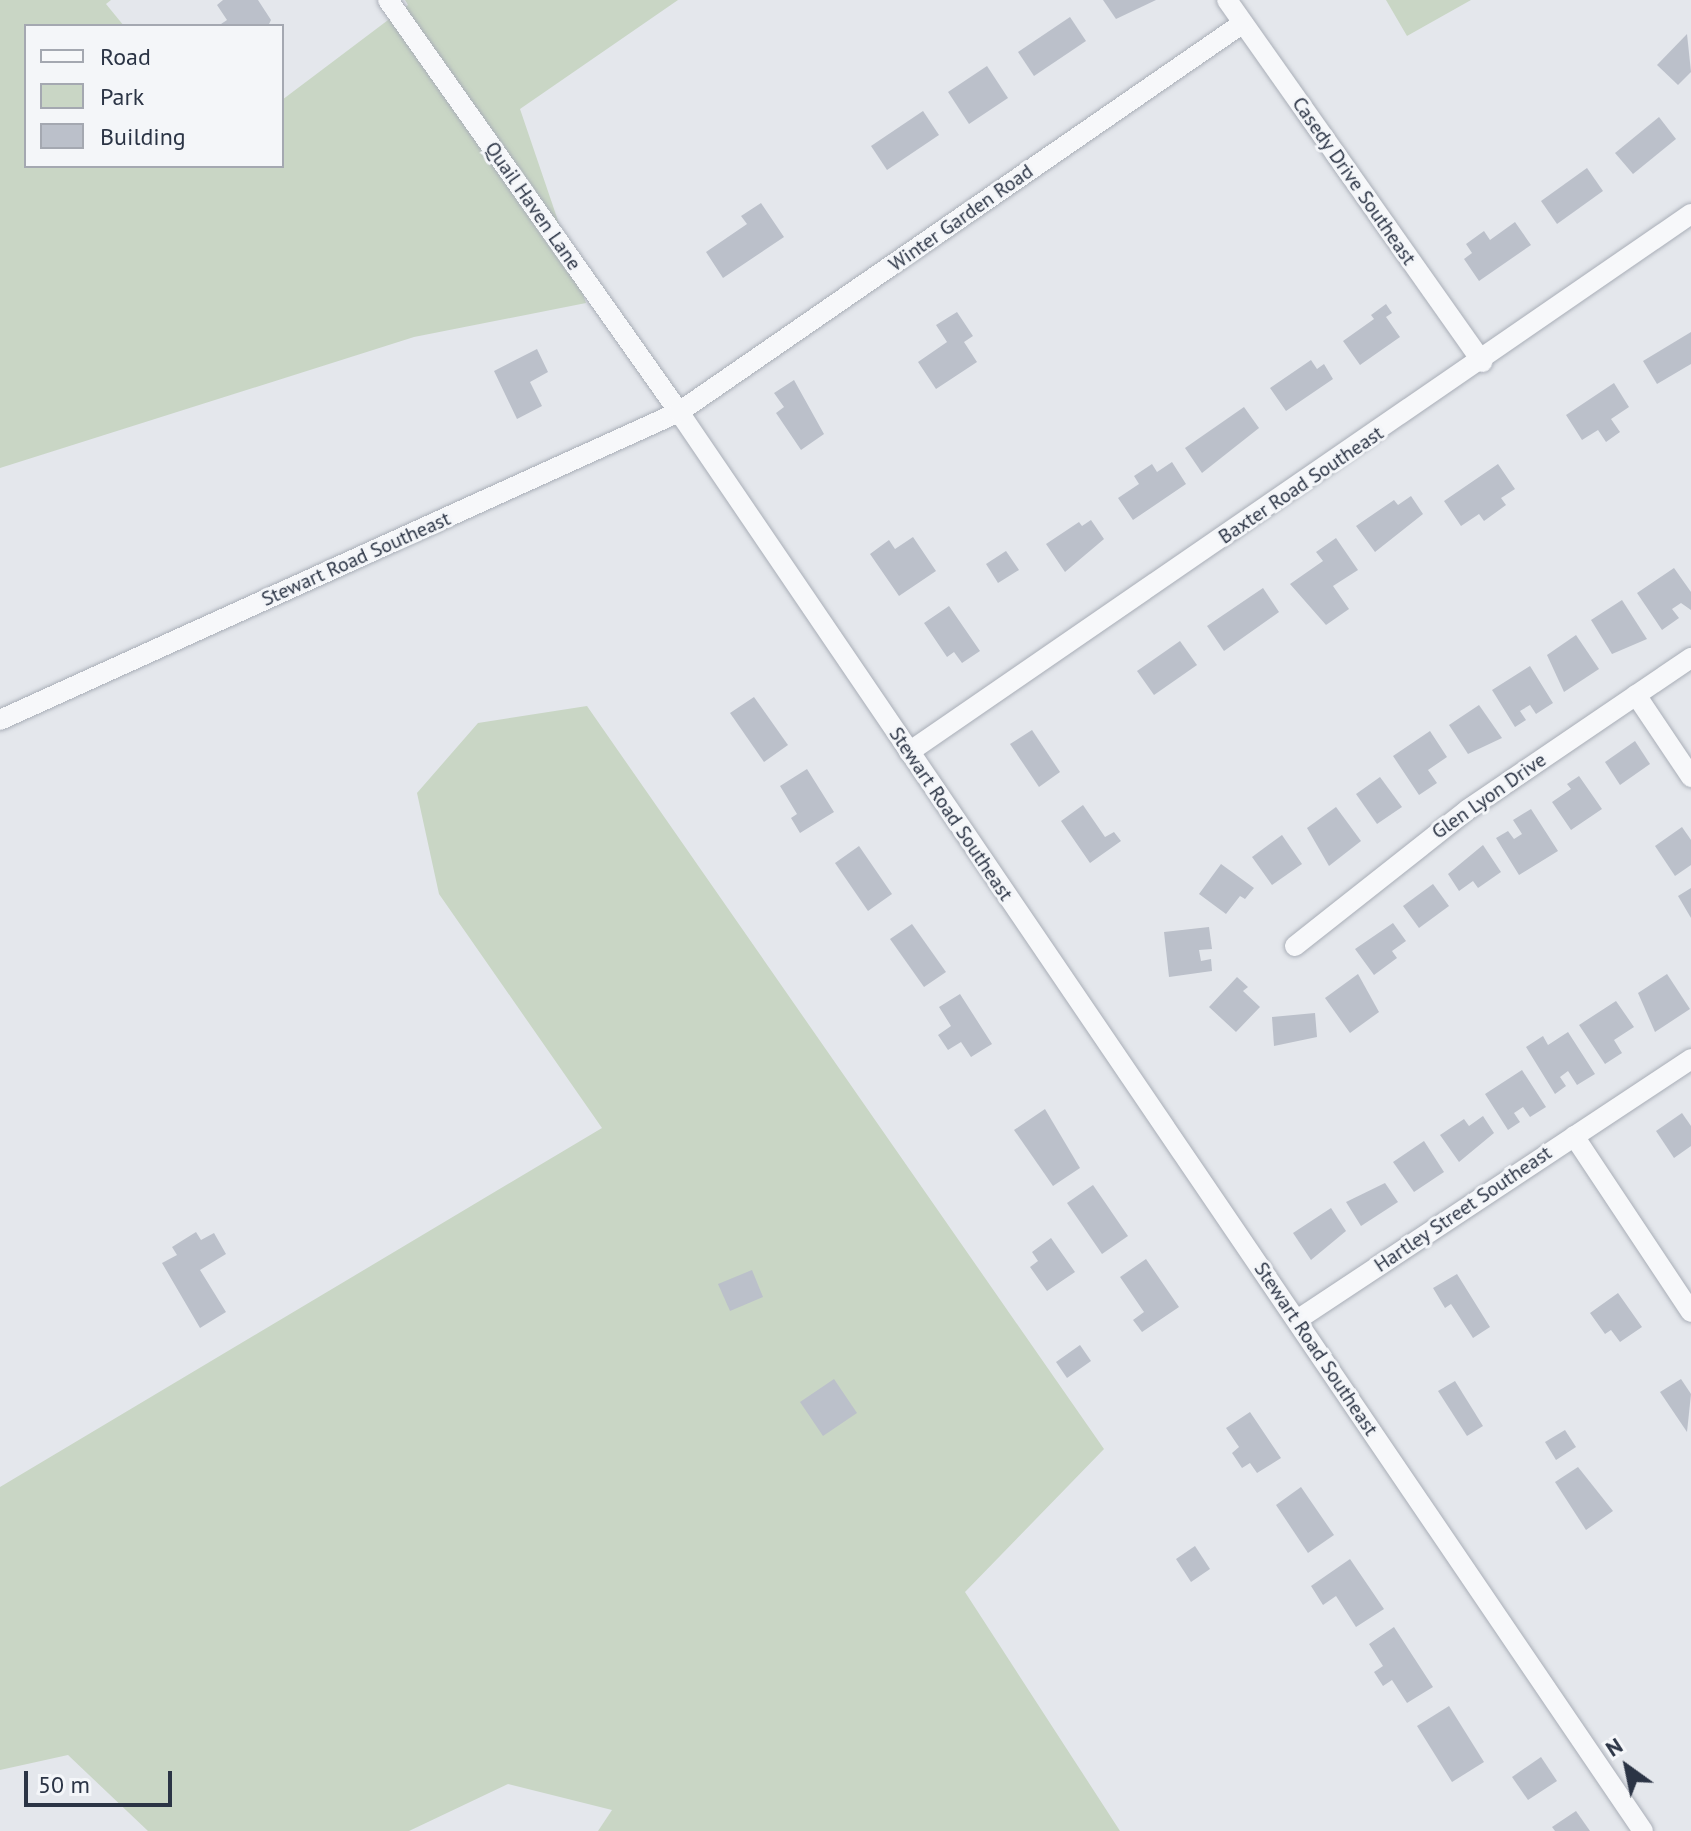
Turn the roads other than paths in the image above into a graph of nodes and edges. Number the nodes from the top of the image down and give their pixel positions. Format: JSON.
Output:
{"nodes":[{"id":1,"x":388,"y":0,"type":"edge"},
{"id":2,"x":1227,"y":0,"type":"edge"},
{"id":3,"x":1243,"y":23,"type":"junction"},
{"id":4,"x":1691,"y":214,"type":"edge"},
{"id":5,"x":1482,"y":362,"type":"junction"},
{"id":6,"x":679,"y":412,"type":"junction"},
{"id":7,"x":1691,"y":658,"type":"edge"},
{"id":8,"x":1636,"y":695,"type":"junction"},
{"id":9,"x":0,"y":720,"type":"edge"},
{"id":10,"x":909,"y":752,"type":"junction"},
{"id":11,"x":1691,"y":777,"type":"edge"},
{"id":12,"x":1295,"y":946,"type":"dead end"},
{"id":13,"x":1691,"y":1059,"type":"edge"},
{"id":14,"x":1574,"y":1136,"type":"junction"},
{"id":15,"x":1691,"y":1312,"type":"edge"},
{"id":16,"x":1297,"y":1320,"type":"junction"},
{"id":17,"x":1643,"y":1831,"type":"edge"}],
"edges":[{"from":1,"to":6,"type":"street","name":"Quail Haven Lane"},
{"from":2,"to":3,"type":"street","name":"Casedy Drive Southeast"},
{"from":3,"to":5,"type":"street","name":"Casedy Drive Southeast"},
{"from":3,"to":6,"type":"street","name":"Winter Garden Road"},
{"from":4,"to":5,"type":"street","name":"Baxter Road Southeast"},
{"from":5,"to":10,"type":"street","name":"Baxter Road Southeast"},
{"from":6,"to":9,"type":"street","name":"Stewart Road Southeast"},
{"from":6,"to":10,"type":"street","name":"Stewart Road Southeast"},
{"from":7,"to":8,"type":"street","name":"Glen Lyon Drive"},
{"from":8,"to":11,"type":"street"},
{"from":8,"to":12,"type":"street","name":"Glen Lyon Drive"},
{"from":10,"to":16,"type":"street","name":"Stewart Road Southeast"},
{"from":13,"to":14,"type":"street"},
{"from":14,"to":15,"type":"street","name":"Hartley Street Southeast"},
{"from":14,"to":16,"type":"street","name":"Hartley Street Southeast"},
{"from":16,"to":17,"type":"street","name":"Stewart Road Southeast"}]}
